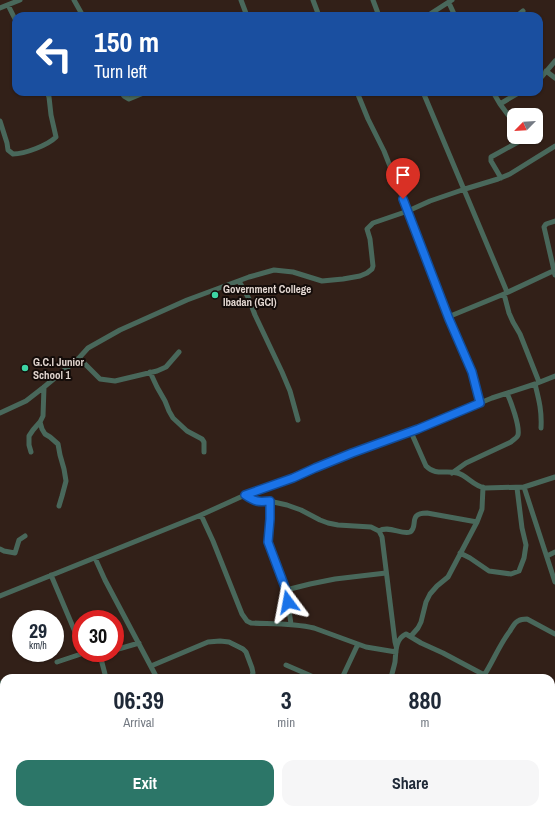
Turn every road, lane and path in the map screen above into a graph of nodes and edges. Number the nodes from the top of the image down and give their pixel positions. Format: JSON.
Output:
{"nodes":[{"id":1,"x":20,"y":0,"type":"edge"},
{"id":2,"x":74,"y":0,"type":"edge"},
{"id":3,"x":241,"y":0,"type":"edge"},
{"id":4,"x":312,"y":0,"type":"edge"},
{"id":5,"x":374,"y":0,"type":"edge"},
{"id":6,"x":451,"y":1,"type":"edge"},
{"id":7,"x":8,"y":5,"type":"junction"},
{"id":8,"x":0,"y":8,"type":"edge"},
{"id":9,"x":81,"y":12,"type":"edge"},
{"id":10,"x":246,"y":12,"type":"edge"},
{"id":11,"x":316,"y":12,"type":"edge"},
{"id":12,"x":378,"y":12,"type":"edge"},
{"id":13,"x":433,"y":12,"type":"edge"},
{"id":14,"x":454,"y":12,"type":"edge"},
{"id":15,"x":12,"y":13,"type":"edge"},
{"id":16,"x":555,"y":61,"type":"edge"},
{"id":17,"x":546,"y":71,"type":"junction"},
{"id":18,"x":543,"y":76,"type":"edge"},
{"id":19,"x":555,"y":78,"type":"edge"},
{"id":20,"x":49,"y":96,"type":"edge"},
{"id":21,"x":124,"y":96,"type":"edge"},
{"id":22,"x":136,"y":96,"type":"edge"},
{"id":23,"x":359,"y":96,"type":"edge"},
{"id":24,"x":425,"y":96,"type":"edge"},
{"id":25,"x":495,"y":96,"type":"edge"},
{"id":26,"x":513,"y":96,"type":"edge"},
{"id":27,"x":500,"y":104,"type":"junction"},
{"id":28,"x":507,"y":114,"type":"edge"},
{"id":29,"x":0,"y":121,"type":"edge"},
{"id":30,"x":514,"y":144,"type":"edge"},
{"id":31,"x":555,"y":146,"type":"edge"},
{"id":32,"x":501,"y":178,"type":"junction"},
{"id":33,"x":464,"y":189,"type":"junction"},
{"id":34,"x":408,"y":211,"type":"junction"},
{"id":35,"x":555,"y":220,"type":"edge"},
{"id":36,"x":554,"y":273,"type":"edge"},
{"id":37,"x":239,"y":281,"type":"junction"},
{"id":38,"x":505,"y":293,"type":"junction"},
{"id":39,"x":448,"y":317,"type":"junction"},
{"id":40,"x":179,"y":352,"type":"dead end"},
{"id":41,"x":79,"y":358,"type":"junction"},
{"id":42,"x":150,"y":372,"type":"junction"},
{"id":43,"x":555,"y":376,"type":"edge"},
{"id":44,"x":537,"y":383,"type":"junction"},
{"id":45,"x":44,"y":387,"type":"junction"},
{"id":46,"x":507,"y":393,"type":"junction"},
{"id":47,"x":480,"y":403,"type":"junction"},
{"id":48,"x":0,"y":413,"type":"edge"},
{"id":49,"x":298,"y":420,"type":"dead end"},
{"id":50,"x":40,"y":422,"type":"junction"},
{"id":51,"x":541,"y":428,"type":"dead end"},
{"id":52,"x":410,"y":432,"type":"junction"},
{"id":53,"x":31,"y":452,"type":"dead end"},
{"id":54,"x":204,"y":452,"type":"dead end"},
{"id":55,"x":452,"y":473,"type":"junction"},
{"id":56,"x":555,"y":477,"type":"edge"},
{"id":57,"x":483,"y":487,"type":"junction"},
{"id":58,"x":524,"y":487,"type":"junction"},
{"id":59,"x":517,"y":488,"type":"junction"},
{"id":60,"x":245,"y":495,"type":"junction"},
{"id":61,"x":270,"y":501,"type":"junction"},
{"id":62,"x":59,"y":506,"type":"dead end"},
{"id":63,"x":201,"y":515,"type":"junction"},
{"id":64,"x":477,"y":522,"type":"junction"},
{"id":65,"x":379,"y":531,"type":"junction"},
{"id":66,"x":25,"y":536,"type":"dead end"},
{"id":67,"x":0,"y":549,"type":"edge"},
{"id":68,"x":555,"y":552,"type":"edge"},
{"id":69,"x":460,"y":553,"type":"junction"},
{"id":70,"x":547,"y":556,"type":"junction"},
{"id":71,"x":95,"y":558,"type":"junction"},
{"id":72,"x":386,"y":573,"type":"junction"},
{"id":73,"x":51,"y":575,"type":"junction"},
{"id":74,"x":555,"y":582,"type":"edge"},
{"id":75,"x":286,"y":590,"type":"junction"},
{"id":76,"x":0,"y":596,"type":"edge"},
{"id":77,"x":291,"y":624,"type":"junction"},
{"id":78,"x":72,"y":625,"type":"edge"},
{"id":79,"x":555,"y":634,"type":"edge"},
{"id":80,"x":411,"y":636,"type":"junction"},
{"id":81,"x":138,"y":643,"type":"junction"},
{"id":82,"x":358,"y":644,"type":"junction"},
{"id":83,"x":396,"y":646,"type":"junction"},
{"id":84,"x":124,"y":647,"type":"edge"},
{"id":85,"x":396,"y":652,"type":"junction"},
{"id":86,"x":102,"y":662,"type":"edge"},
{"id":87,"x":286,"y":665,"type":"dead end"},
{"id":88,"x":151,"y":666,"type":"junction"},
{"id":89,"x":105,"y":674,"type":"edge"},
{"id":90,"x":155,"y":674,"type":"edge"},
{"id":91,"x":253,"y":674,"type":"edge"},
{"id":92,"x":307,"y":674,"type":"edge"},
{"id":93,"x":344,"y":674,"type":"edge"},
{"id":94,"x":392,"y":674,"type":"edge"},
{"id":95,"x":479,"y":674,"type":"edge"},
{"id":96,"x":486,"y":674,"type":"edge"}],
"edges":[{"from":1,"to":7,"type":"street"},
{"from":2,"to":9,"type":"street"},
{"from":3,"to":10,"type":"street"},
{"from":4,"to":11,"type":"street"},
{"from":5,"to":12,"type":"street"},
{"from":6,"to":13,"type":"street"},
{"from":6,"to":14,"type":"street"},
{"from":7,"to":8,"type":"street"},
{"from":7,"to":15,"type":"street"},
{"from":16,"to":17,"type":"street"},
{"from":17,"to":18,"type":"street"},
{"from":17,"to":19,"type":"street"},
{"from":20,"to":29,"type":"street"},
{"from":21,"to":22,"type":"street"},
{"from":23,"to":34,"type":"street"},
{"from":24,"to":33,"type":"street"},
{"from":25,"to":27,"type":"street"},
{"from":26,"to":27,"type":"street"},
{"from":27,"to":28,"type":"street"},
{"from":30,"to":32,"type":"street"},
{"from":31,"to":32,"type":"street"},
{"from":32,"to":33,"type":"street"},
{"from":33,"to":34,"type":"street"},
{"from":33,"to":38,"type":"street"},
{"from":34,"to":37,"type":"street"},
{"from":34,"to":39,"type":"street"},
{"from":35,"to":36,"type":"street"},
{"from":36,"to":38,"type":"street"},
{"from":37,"to":41,"type":"street"},
{"from":37,"to":49,"type":"street"},
{"from":38,"to":39,"type":"street"},
{"from":38,"to":44,"type":"street"},
{"from":39,"to":47,"type":"street"},
{"from":40,"to":42,"type":"street"},
{"from":41,"to":42,"type":"street"},
{"from":41,"to":45,"type":"street"},
{"from":42,"to":54,"type":"street"},
{"from":43,"to":44,"type":"street"},
{"from":44,"to":46,"type":"street"},
{"from":44,"to":51,"type":"street"},
{"from":45,"to":48,"type":"street"},
{"from":45,"to":50,"type":"street"},
{"from":46,"to":47,"type":"street"},
{"from":46,"to":55,"type":"street"},
{"from":47,"to":52,"type":"street"},
{"from":50,"to":53,"type":"street"},
{"from":50,"to":62,"type":"street"},
{"from":52,"to":55,"type":"street"},
{"from":52,"to":60,"type":"street"},
{"from":55,"to":57,"type":"street"},
{"from":56,"to":58,"type":"street"},
{"from":57,"to":59,"type":"street"},
{"from":57,"to":64,"type":"street"},
{"from":58,"to":59,"type":"street"},
{"from":58,"to":70,"type":"street"},
{"from":59,"to":69,"type":"street"},
{"from":60,"to":61,"type":"street"},
{"from":60,"to":63,"type":"street"},
{"from":61,"to":65,"type":"street"},
{"from":61,"to":75,"type":"street"},
{"from":63,"to":71,"type":"street"},
{"from":63,"to":77,"type":"street"},
{"from":64,"to":65,"type":"street"},
{"from":64,"to":69,"type":"street"},
{"from":65,"to":72,"type":"street"},
{"from":66,"to":67,"type":"street"},
{"from":68,"to":70,"type":"street"},
{"from":69,"to":80,"type":"street"},
{"from":70,"to":74,"type":"street"},
{"from":71,"to":73,"type":"street"},
{"from":71,"to":81,"type":"street"},
{"from":72,"to":75,"type":"street"},
{"from":72,"to":83,"type":"street"},
{"from":73,"to":76,"type":"street"},
{"from":73,"to":78,"type":"street"},
{"from":75,"to":77,"type":"street"},
{"from":77,"to":82,"type":"street"},
{"from":79,"to":96,"type":"street"},
{"from":80,"to":83,"type":"street"},
{"from":80,"to":95,"type":"street"},
{"from":81,"to":84,"type":"street"},
{"from":81,"to":88,"type":"street"},
{"from":82,"to":85,"type":"street"},
{"from":82,"to":93,"type":"street"},
{"from":83,"to":85,"type":"street"},
{"from":85,"to":94,"type":"street"},
{"from":86,"to":89,"type":"street"},
{"from":87,"to":92,"type":"street"},
{"from":88,"to":90,"type":"street"},
{"from":88,"to":91,"type":"street"}]}
